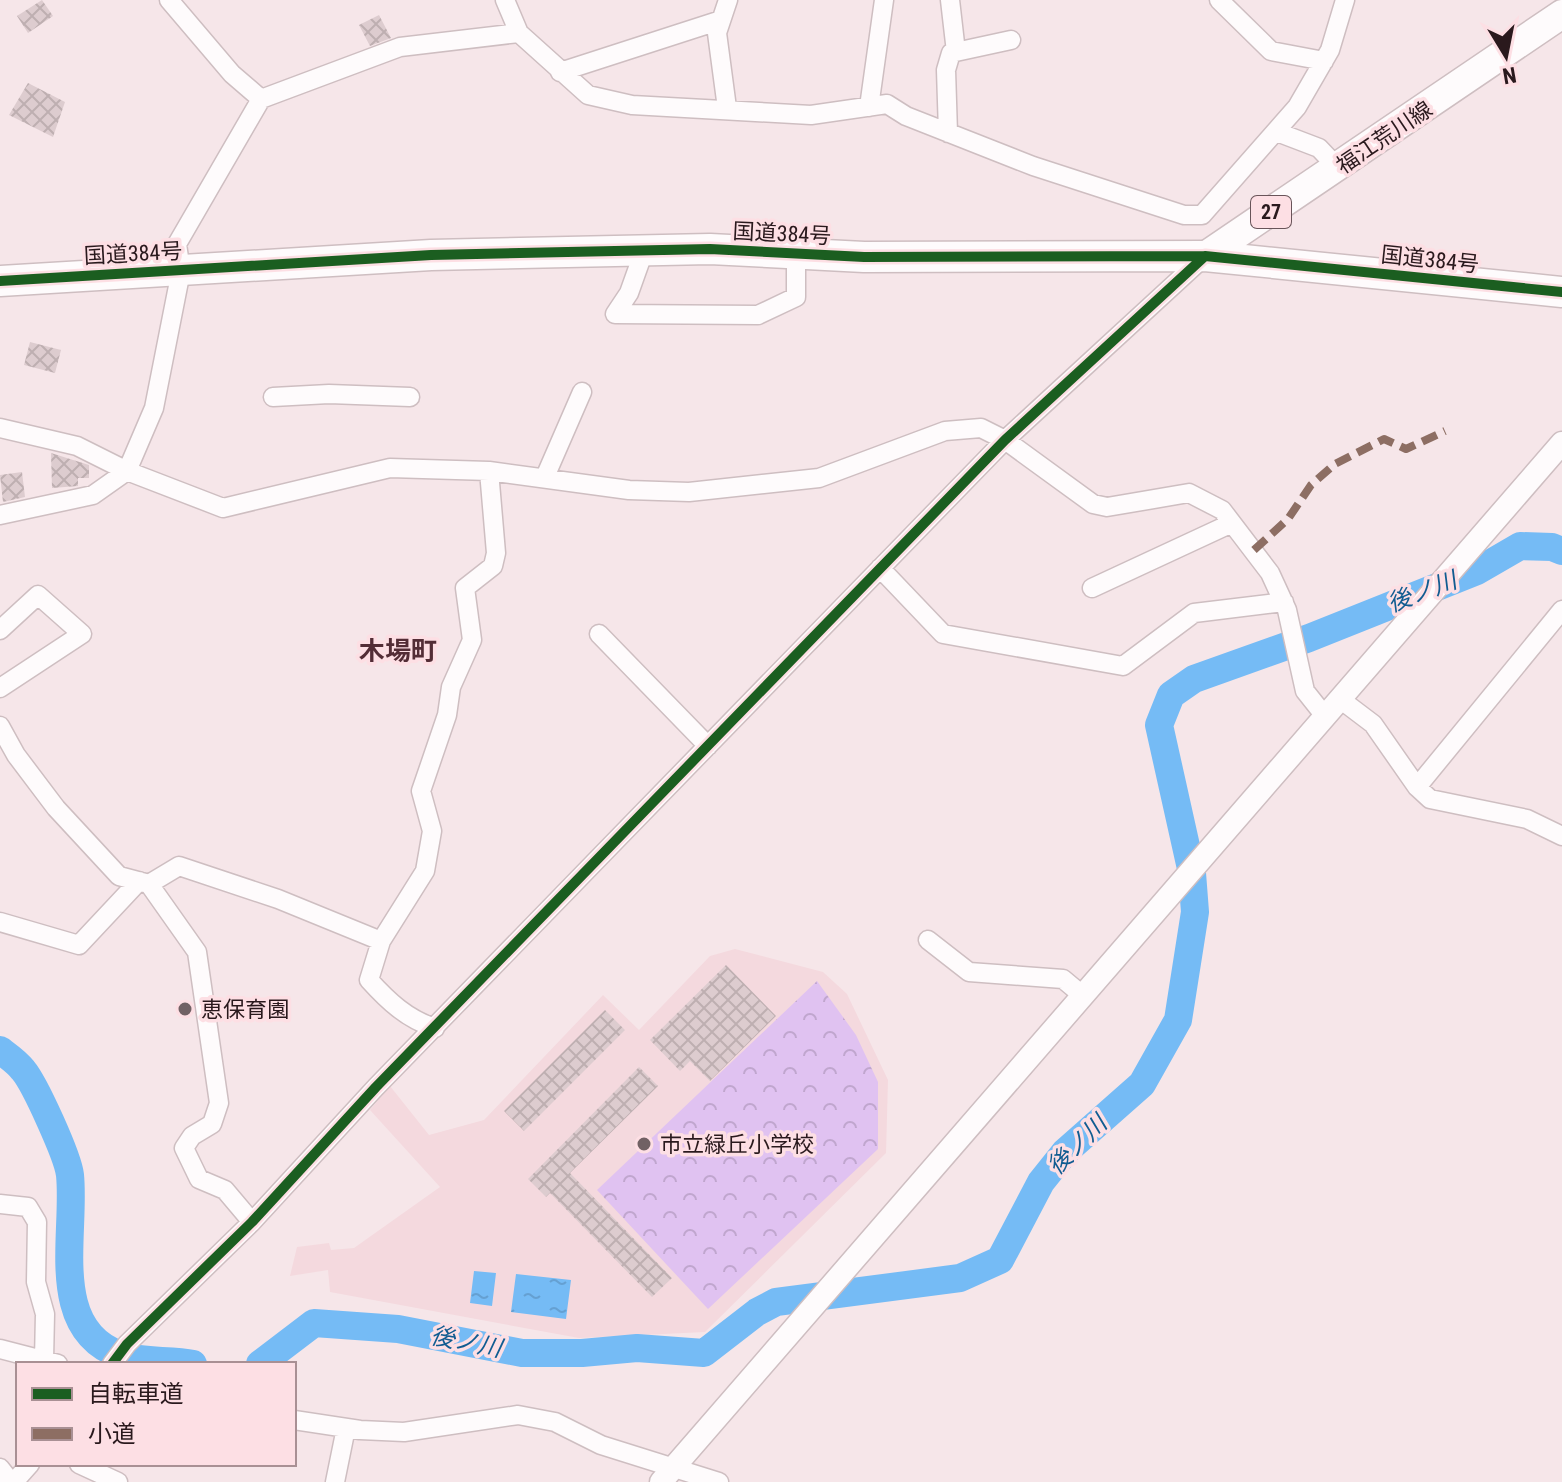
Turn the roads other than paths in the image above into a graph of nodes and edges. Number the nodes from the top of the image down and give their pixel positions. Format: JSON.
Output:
{"nodes":[{"id":1,"x":169,"y":0,"type":"edge"},
{"id":2,"x":505,"y":0,"type":"edge"},
{"id":3,"x":728,"y":0,"type":"edge"},
{"id":4,"x":884,"y":0,"type":"edge"},
{"id":5,"x":950,"y":0,"type":"edge"},
{"id":6,"x":1219,"y":0,"type":"edge"},
{"id":7,"x":1345,"y":0,"type":"edge"},
{"id":8,"x":1562,"y":14,"type":"edge"},
{"id":9,"x":721,"y":20,"type":"junction"},
{"id":10,"x":519,"y":33,"type":"junction"},
{"id":11,"x":1011,"y":40,"type":"dead end"},
{"id":12,"x":956,"y":52,"type":"junction"},
{"id":13,"x":1324,"y":61,"type":"junction"},
{"id":14,"x":560,"y":72,"type":"junction"},
{"id":15,"x":261,"y":99,"type":"junction"},
{"id":16,"x":869,"y":107,"type":"junction"},
{"id":17,"x":727,"y":108,"type":"junction"},
{"id":18,"x":1277,"y":132,"type":"junction"},
{"id":19,"x":948,"y":133,"type":"junction"},
{"id":20,"x":1338,"y":168,"type":"junction"},
{"id":21,"x":644,"y":251,"type":"junction"},
{"id":22,"x":796,"y":254,"type":"junction"},
{"id":23,"x":1205,"y":256,"type":"junction"},
{"id":24,"x":181,"y":271,"type":"junction"},
{"id":25,"x":0,"y":281,"type":"edge"},
{"id":26,"x":1562,"y":292,"type":"edge"},
{"id":27,"x":582,"y":392,"type":"dead end"},
{"id":28,"x":273,"y":397,"type":"dead end"},
{"id":29,"x":410,"y":397,"type":"dead end"},
{"id":30,"x":0,"y":428,"type":"edge"},
{"id":31,"x":1005,"y":440,"type":"junction"},
{"id":32,"x":1562,"y":443,"type":"edge"},
{"id":33,"x":127,"y":471,"type":"junction"},
{"id":34,"x":489,"y":471,"type":"junction"},
{"id":35,"x":545,"y":477,"type":"junction"},
{"id":36,"x":0,"y":515,"type":"edge"},
{"id":37,"x":1232,"y":523,"type":"junction"},
{"id":38,"x":880,"y":568,"type":"junction"},
{"id":39,"x":1092,"y":588,"type":"dead end"},
{"id":40,"x":1284,"y":602,"type":"junction"},
{"id":41,"x":1562,"y":610,"type":"edge"},
{"id":42,"x":0,"y":630,"type":"edge"},
{"id":43,"x":599,"y":634,"type":"dead end"},
{"id":44,"x":0,"y":688,"type":"edge"},
{"id":45,"x":1332,"y":707,"type":"junction"},
{"id":46,"x":0,"y":726,"type":"edge"},
{"id":47,"x":708,"y":746,"type":"junction"},
{"id":48,"x":1417,"y":787,"type":"junction"},
{"id":49,"x":1562,"y":836,"type":"edge"},
{"id":50,"x":144,"y":882,"type":"junction"},
{"id":51,"x":0,"y":922,"type":"edge"},
{"id":52,"x":928,"y":940,"type":"dead end"},
{"id":53,"x":381,"y":941,"type":"junction"},
{"id":54,"x":1081,"y":994,"type":"junction"},
{"id":55,"x":435,"y":1028,"type":"junction"},
{"id":56,"x":0,"y":1204,"type":"edge"},
{"id":57,"x":252,"y":1222,"type":"junction"},
{"id":58,"x":0,"y":1349,"type":"edge"},
{"id":59,"x":51,"y":1362,"type":"edge"},
{"id":60,"x":114,"y":1362,"type":"edge"},
{"id":61,"x":296,"y":1420,"type":"edge"},
{"id":62,"x":346,"y":1428,"type":"junction"},
{"id":63,"x":28,"y":1466,"type":"edge"},
{"id":64,"x":83,"y":1466,"type":"edge"},
{"id":65,"x":0,"y":1468,"type":"edge"},
{"id":66,"x":668,"y":1474,"type":"edge"},
{"id":67,"x":12,"y":1482,"type":"edge"},
{"id":68,"x":118,"y":1482,"type":"edge"},
{"id":69,"x":335,"y":1482,"type":"edge"},
{"id":70,"x":719,"y":1482,"type":"edge"}],
"edges":[{"from":1,"to":15,"type":"street"},
{"from":2,"to":10,"type":"street"},
{"from":3,"to":9,"type":"street"},
{"from":4,"to":16,"type":"street"},
{"from":5,"to":12,"type":"street"},
{"from":6,"to":13,"type":"street"},
{"from":7,"to":13,"type":"street"},
{"from":8,"to":20,"type":"main road","name":"福江荒川線","number":"27"},
{"from":9,"to":14,"type":"street"},
{"from":9,"to":17,"type":"street"},
{"from":10,"to":14,"type":"street"},
{"from":10,"to":15,"type":"street"},
{"from":11,"to":12,"type":"street"},
{"from":12,"to":19,"type":"street"},
{"from":13,"to":18,"type":"street"},
{"from":14,"to":17,"type":"street"},
{"from":15,"to":24,"type":"street"},
{"from":16,"to":17,"type":"street"},
{"from":16,"to":19,"type":"street"},
{"from":18,"to":19,"type":"street"},
{"from":18,"to":20,"type":"street"},
{"from":20,"to":23,"type":"main road","name":"福江荒川線","number":"27"},
{"from":21,"to":22,"type":"highway","name":"国道384号"},
{"from":21,"to":22,"type":"street"},
{"from":21,"to":24,"type":"highway","name":"国道384号"},
{"from":22,"to":23,"type":"highway","name":"国道384号"},
{"from":23,"to":26,"type":"highway","name":"国道384号"},
{"from":23,"to":31,"type":"street"},
{"from":24,"to":25,"type":"highway","name":"国道384号"},
{"from":24,"to":33,"type":"street"},
{"from":27,"to":35,"type":"street"},
{"from":28,"to":29,"type":"street"},
{"from":30,"to":33,"type":"street"},
{"from":31,"to":35,"type":"street"},
{"from":31,"to":37,"type":"street"},
{"from":31,"to":38,"type":"street"},
{"from":32,"to":45,"type":"street"},
{"from":33,"to":34,"type":"street"},
{"from":33,"to":36,"type":"street"},
{"from":34,"to":35,"type":"street"},
{"from":34,"to":53,"type":"street"},
{"from":37,"to":39,"type":"street"},
{"from":37,"to":40,"type":"street"},
{"from":38,"to":40,"type":"street"},
{"from":38,"to":47,"type":"street"},
{"from":40,"to":45,"type":"street"},
{"from":41,"to":48,"type":"street"},
{"from":42,"to":44,"type":"street"},
{"from":43,"to":47,"type":"street"},
{"from":45,"to":48,"type":"street"},
{"from":45,"to":54,"type":"street"},
{"from":46,"to":50,"type":"street"},
{"from":47,"to":55,"type":"street"},
{"from":48,"to":49,"type":"street"},
{"from":50,"to":51,"type":"street"},
{"from":50,"to":53,"type":"street"},
{"from":50,"to":57,"type":"street"},
{"from":52,"to":54,"type":"street"},
{"from":53,"to":55,"type":"street"},
{"from":54,"to":66,"type":"street"},
{"from":55,"to":57,"type":"street"},
{"from":56,"to":59,"type":"street"},
{"from":57,"to":60,"type":"street"},
{"from":58,"to":59,"type":"street"},
{"from":61,"to":62,"type":"street"},
{"from":62,"to":66,"type":"street"},
{"from":62,"to":69,"type":"street"},
{"from":63,"to":67,"type":"street"},
{"from":64,"to":68,"type":"street"},
{"from":65,"to":67,"type":"street"},
{"from":66,"to":70,"type":"street"}]}
